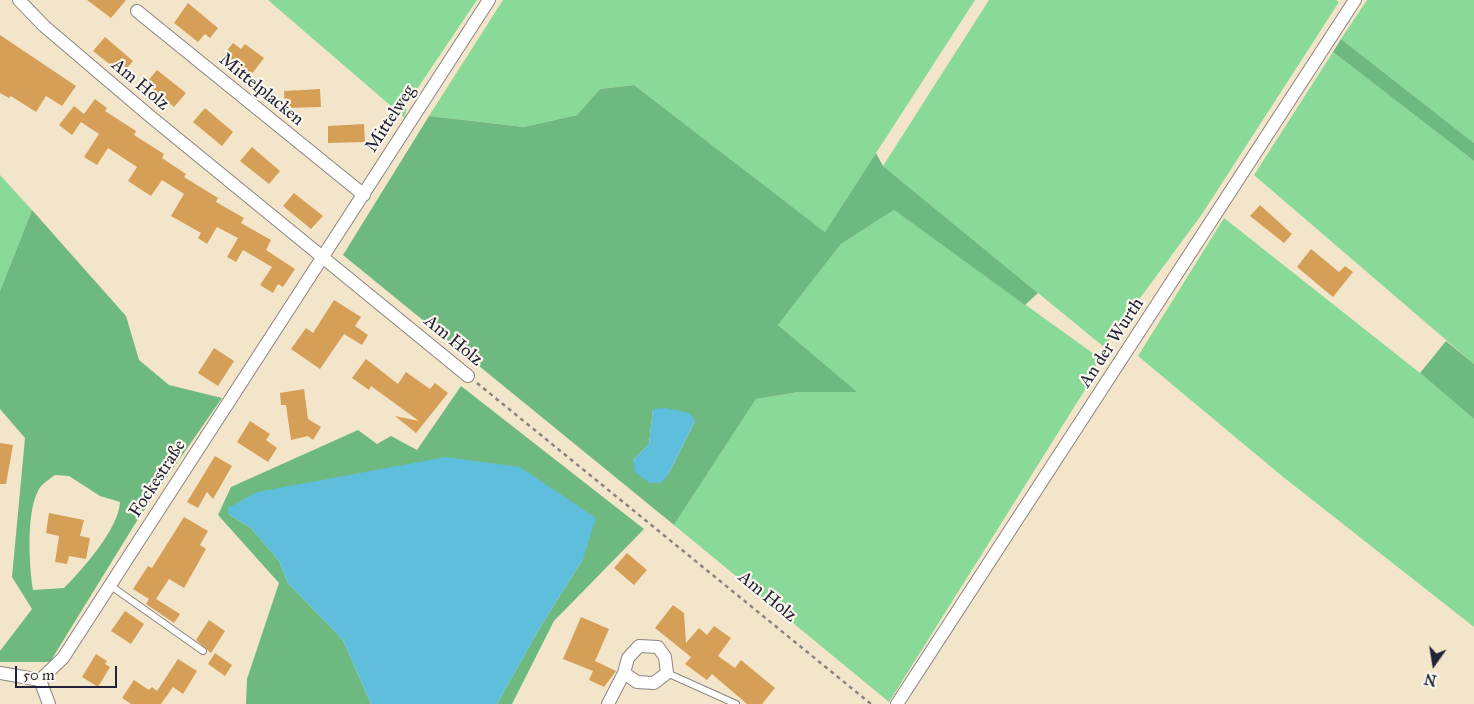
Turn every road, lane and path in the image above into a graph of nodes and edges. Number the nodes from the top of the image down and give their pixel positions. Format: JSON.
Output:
{"nodes":[{"id":1,"x":19,"y":0,"type":"edge"},
{"id":2,"x":489,"y":0,"type":"edge"},
{"id":3,"x":1355,"y":0,"type":"edge"},
{"id":4,"x":137,"y":11,"type":"dead end"},
{"id":5,"x":364,"y":195,"type":"junction"},
{"id":6,"x":324,"y":258,"type":"junction"},
{"id":7,"x":468,"y":376,"type":"joint"},
{"id":8,"x":110,"y":586,"type":"junction"},
{"id":9,"x":203,"y":651,"type":"dead end"},
{"id":10,"x":0,"y":673,"type":"edge"},
{"id":11,"x":624,"y":673,"type":"junction"},
{"id":12,"x":667,"y":673,"type":"junction"},
{"id":13,"x":40,"y":680,"type":"junction"},
{"id":14,"x":49,"y":704,"type":"edge"},
{"id":15,"x":608,"y":704,"type":"edge"},
{"id":16,"x":736,"y":704,"type":"edge"},
{"id":17,"x":871,"y":704,"type":"edge"},
{"id":18,"x":898,"y":704,"type":"edge"}],
"edges":[{"from":1,"to":6,"type":"street","name":"Am Holz"},
{"from":2,"to":5,"type":"street","name":"Mittelweg"},
{"from":3,"to":18,"type":"street","name":"An der Wurth"},
{"from":4,"to":5,"type":"street","name":"Mittelplacken"},
{"from":5,"to":6,"type":"street","name":"Mittelweg"},
{"from":6,"to":7,"type":"street","name":"Am Holz"},
{"from":6,"to":8,"type":"street","name":"Fockestraße"},
{"from":7,"to":17,"type":"path","name":"Am Holz"},
{"from":8,"to":9,"type":"lane"},
{"from":8,"to":13,"type":"street","name":"Fockestraße"},
{"from":10,"to":13,"type":"street"},
{"from":11,"to":12,"type":"street"},
{"from":11,"to":12,"type":"street"},
{"from":11,"to":15,"type":"street"},
{"from":12,"to":16,"type":"lane"},
{"from":13,"to":14,"type":"street"}]}
